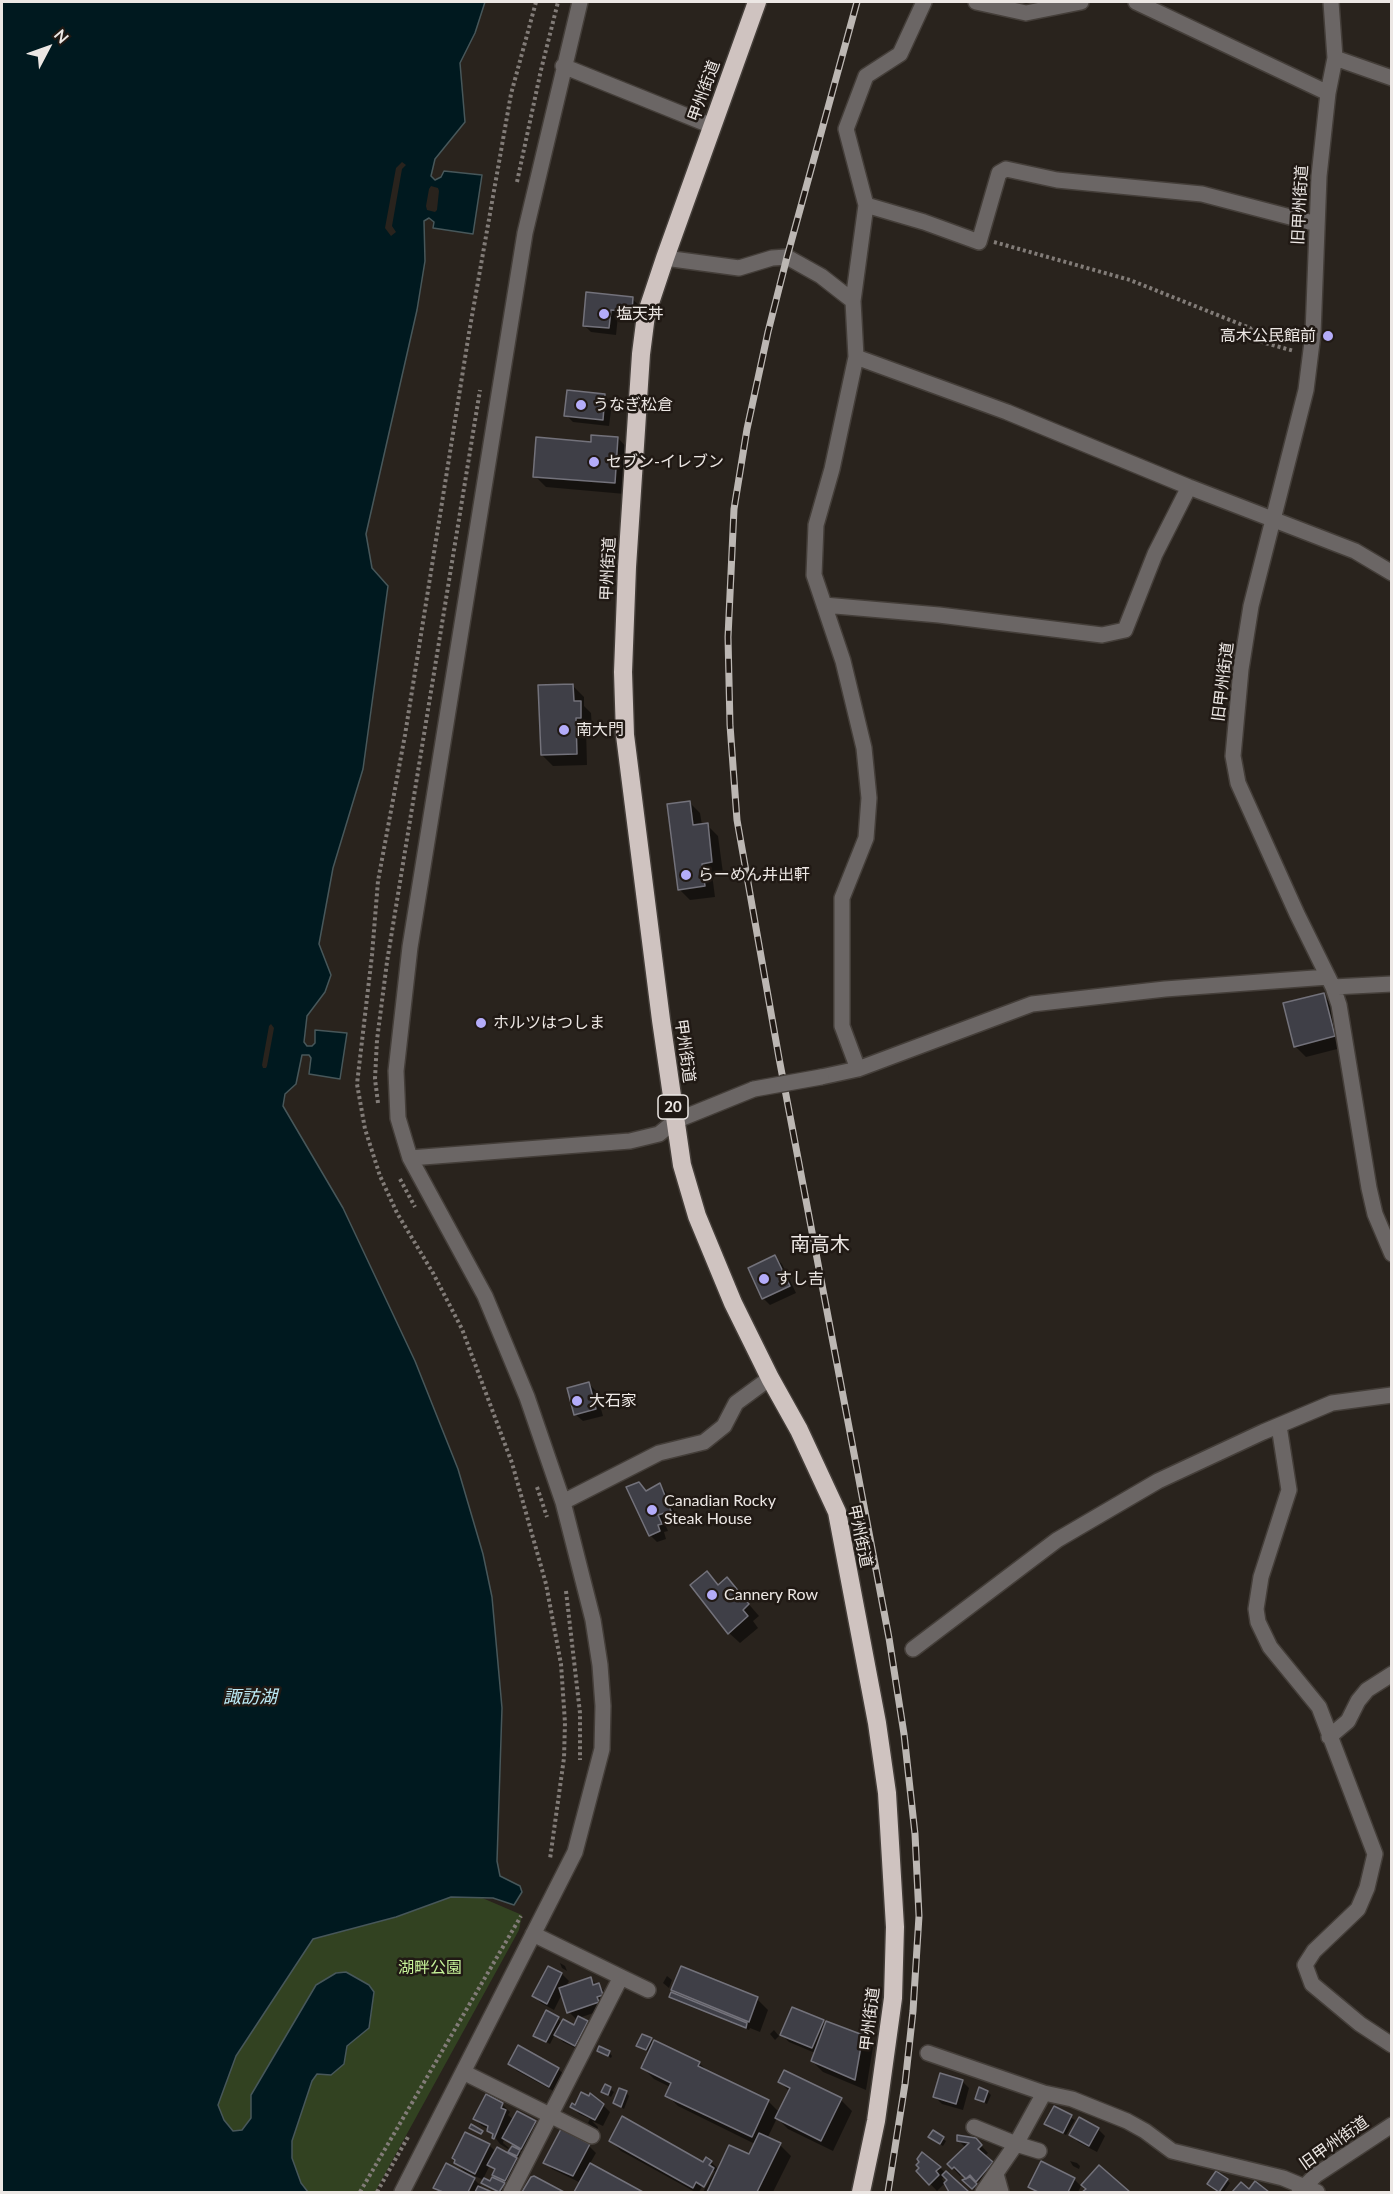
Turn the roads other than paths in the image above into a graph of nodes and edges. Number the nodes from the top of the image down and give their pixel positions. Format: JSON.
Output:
{"nodes":[{"id":1,"x":580,"y":2,"type":"edge"},
{"id":2,"x":757,"y":2,"type":"edge"},
{"id":3,"x":924,"y":2,"type":"edge"},
{"id":4,"x":976,"y":2,"type":"edge"},
{"id":5,"x":1082,"y":2,"type":"edge"},
{"id":6,"x":1135,"y":2,"type":"edge"},
{"id":7,"x":1331,"y":2,"type":"edge"},
{"id":8,"x":1335,"y":58,"type":"junction"},
{"id":9,"x":563,"y":66,"type":"junction"},
{"id":10,"x":1392,"y":78,"type":"edge"},
{"id":11,"x":1328,"y":93,"type":"junction"},
{"id":12,"x":712,"y":126,"type":"junction"},
{"id":13,"x":866,"y":205,"type":"junction"},
{"id":14,"x":1317,"y":224,"type":"junction"},
{"id":15,"x":665,"y":258,"type":"junction"},
{"id":16,"x":853,"y":301,"type":"junction"},
{"id":17,"x":856,"y":357,"type":"junction"},
{"id":18,"x":1189,"y":487,"type":"junction"},
{"id":19,"x":1275,"y":519,"type":"junction"},
{"id":20,"x":1392,"y":573,"type":"edge"},
{"id":21,"x":825,"y":605,"type":"junction"},
{"id":22,"x":1331,"y":982,"type":"junction"},
{"id":23,"x":1392,"y":984,"type":"edge"},
{"id":24,"x":858,"y":1069,"type":"junction"},
{"id":25,"x":675,"y":1121,"type":"junction"},
{"id":26,"x":410,"y":1158,"type":"junction"},
{"id":27,"x":1392,"y":1254,"type":"edge"},
{"id":28,"x":770,"y":1378,"type":"junction"},
{"id":29,"x":1392,"y":1395,"type":"edge"},
{"id":30,"x":1279,"y":1426,"type":"junction"},
{"id":31,"x":563,"y":1502,"type":"junction"},
{"id":32,"x":913,"y":1649,"type":"dead end"},
{"id":33,"x":1392,"y":1674,"type":"edge"},
{"id":34,"x":1329,"y":1737,"type":"junction"},
{"id":35,"x":533,"y":1934,"type":"junction"},
{"id":36,"x":621,"y":1977,"type":"junction"},
{"id":37,"x":648,"y":1990,"type":"dead end"},
{"id":38,"x":1392,"y":2045,"type":"edge"},
{"id":39,"x":928,"y":2053,"type":"dead end"},
{"id":40,"x":463,"y":2072,"type":"junction"},
{"id":41,"x":1044,"y":2092,"type":"junction"},
{"id":42,"x":551,"y":2116,"type":"junction"},
{"id":43,"x":1392,"y":2125,"type":"edge"},
{"id":44,"x":974,"y":2127,"type":"dead end"},
{"id":45,"x":592,"y":2136,"type":"dead end"},
{"id":46,"x":1016,"y":2144,"type":"junction"},
{"id":47,"x":1039,"y":2151,"type":"dead end"},
{"id":48,"x":996,"y":2174,"type":"junction"},
{"id":49,"x":1307,"y":2190,"type":"edge"},
{"id":50,"x":402,"y":2193,"type":"edge"},
{"id":51,"x":511,"y":2193,"type":"edge"},
{"id":52,"x":861,"y":2193,"type":"edge"},
{"id":53,"x":983,"y":2193,"type":"edge"},
{"id":54,"x":1001,"y":2193,"type":"edge"}],
"edges":[{"from":1,"to":9,"type":"street"},
{"from":2,"to":12,"type":"highway","name":"甲州街道","number":"20"},
{"from":3,"to":13,"type":"street"},
{"from":4,"to":5,"type":"street"},
{"from":6,"to":11,"type":"street"},
{"from":7,"to":8,"type":"street","name":"旧甲州街道"},
{"from":8,"to":10,"type":"street"},
{"from":8,"to":11,"type":"street","name":"旧甲州街道"},
{"from":9,"to":12,"type":"street"},
{"from":9,"to":26,"type":"street"},
{"from":11,"to":14,"type":"street","name":"旧甲州街道"},
{"from":12,"to":15,"type":"highway","name":"甲州街道","number":"20"},
{"from":13,"to":14,"type":"street"},
{"from":13,"to":16,"type":"street"},
{"from":14,"to":19,"type":"street","name":"旧甲州街道"},
{"from":15,"to":16,"type":"street"},
{"from":15,"to":25,"type":"highway","name":"甲州街道","number":"20"},
{"from":16,"to":17,"type":"street"},
{"from":17,"to":18,"type":"street"},
{"from":17,"to":21,"type":"street"},
{"from":18,"to":19,"type":"street"},
{"from":18,"to":21,"type":"street"},
{"from":19,"to":20,"type":"street"},
{"from":19,"to":22,"type":"street","name":"旧甲州街道"},
{"from":21,"to":24,"type":"street"},
{"from":22,"to":23,"type":"street"},
{"from":22,"to":24,"type":"street"},
{"from":22,"to":27,"type":"street","name":"旧甲州街道"},
{"from":24,"to":25,"type":"street","bridge":true},
{"from":25,"to":26,"type":"street"},
{"from":25,"to":28,"type":"highway","name":"甲州街道","number":"20"},
{"from":26,"to":31,"type":"street"},
{"from":28,"to":31,"type":"street"},
{"from":28,"to":52,"type":"highway","name":"甲州街道","number":"20"},
{"from":29,"to":30,"type":"street"},
{"from":30,"to":32,"type":"street"},
{"from":30,"to":34,"type":"street"},
{"from":31,"to":35,"type":"street"},
{"from":33,"to":34,"type":"street"},
{"from":34,"to":38,"type":"street"},
{"from":35,"to":36,"type":"street"},
{"from":35,"to":40,"type":"street"},
{"from":36,"to":37,"type":"street"},
{"from":36,"to":42,"type":"street"},
{"from":39,"to":41,"type":"street"},
{"from":40,"to":42,"type":"street"},
{"from":40,"to":50,"type":"street"},
{"from":41,"to":46,"type":"street"},
{"from":41,"to":49,"type":"street"},
{"from":42,"to":45,"type":"street"},
{"from":42,"to":51,"type":"street"},
{"from":43,"to":49,"type":"street","name":"旧甲州街道"},
{"from":44,"to":46,"type":"street"},
{"from":46,"to":47,"type":"street"},
{"from":46,"to":48,"type":"street"},
{"from":48,"to":53,"type":"street"},
{"from":48,"to":54,"type":"street"}]}
